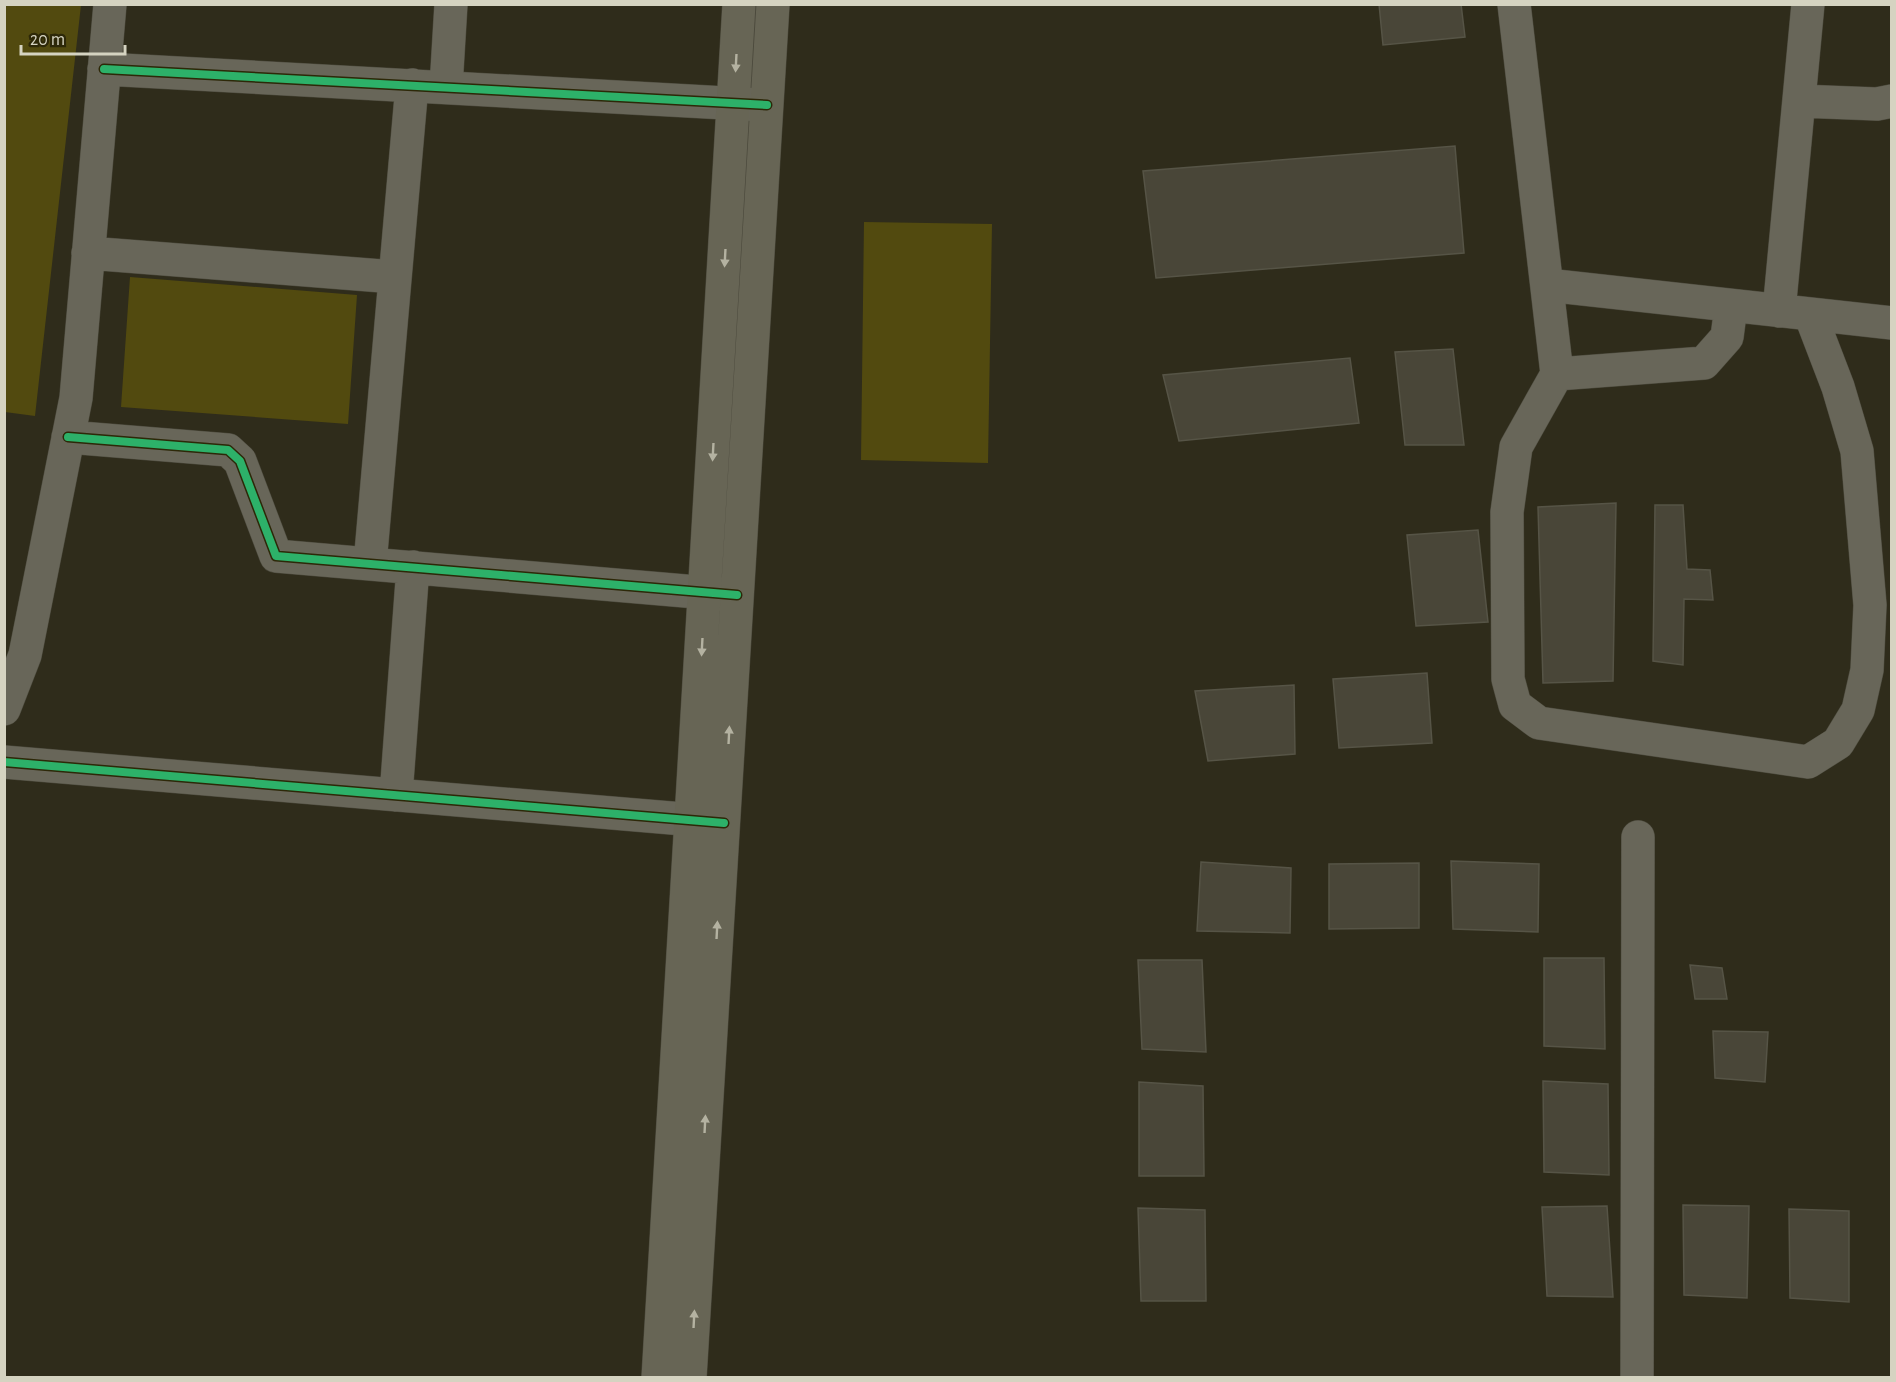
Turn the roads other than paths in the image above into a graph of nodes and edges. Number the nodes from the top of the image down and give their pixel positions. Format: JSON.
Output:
{"nodes":[{"id":1,"x":110,"y":4,"type":"edge"},
{"id":2,"x":452,"y":4,"type":"edge"},
{"id":3,"x":740,"y":4,"type":"edge"},
{"id":4,"x":773,"y":4,"type":"edge"},
{"id":5,"x":1514,"y":4,"type":"edge"},
{"id":6,"x":1808,"y":4,"type":"edge"},
{"id":7,"x":104,"y":69,"type":"junction"},
{"id":8,"x":412,"y":85,"type":"junction"},
{"id":9,"x":446,"y":87,"type":"junction"},
{"id":10,"x":1799,"y":101,"type":"junction"},
{"id":11,"x":1892,"y":101,"type":"edge"},
{"id":12,"x":734,"y":103,"type":"junction"},
{"id":13,"x":767,"y":105,"type":"junction"},
{"id":14,"x":88,"y":254,"type":"junction"},
{"id":15,"x":395,"y":277,"type":"junction"},
{"id":16,"x":1547,"y":285,"type":"junction"},
{"id":17,"x":1731,"y":306,"type":"junction"},
{"id":18,"x":1794,"y":313,"type":"junction"},
{"id":19,"x":1892,"y":323,"type":"edge"},
{"id":20,"x":1557,"y":374,"type":"junction"},
{"id":21,"x":68,"y":437,"type":"junction"},
{"id":22,"x":370,"y":564,"type":"junction"},
{"id":23,"x":413,"y":567,"type":"junction"},
{"id":24,"x":705,"y":592,"type":"junction"},
{"id":25,"x":737,"y":595,"type":"junction"},
{"id":26,"x":17,"y":629,"type":"edge"},
{"id":27,"x":4,"y":709,"type":"edge"},
{"id":28,"x":4,"y":762,"type":"edge"},
{"id":29,"x":396,"y":795,"type":"junction"},
{"id":30,"x":691,"y":820,"type":"junction"},
{"id":31,"x":724,"y":823,"type":"junction"},
{"id":32,"x":1638,"y":837,"type":"dead end"},
{"id":33,"x":658,"y":1377,"type":"edge"},
{"id":34,"x":690,"y":1377,"type":"edge"},
{"id":35,"x":1637,"y":1377,"type":"edge"}],
"edges":[{"from":1,"to":7,"type":"street"},
{"from":2,"to":9,"type":"street"},
{"from":3,"to":12,"type":"main road","one_way":true},
{"from":4,"to":13,"type":"main road"},
{"from":5,"to":16,"type":"street"},
{"from":6,"to":10,"type":"street"},
{"from":7,"to":8,"type":"street"},
{"from":7,"to":14,"type":"street"},
{"from":8,"to":9,"type":"street"},
{"from":8,"to":15,"type":"street"},
{"from":9,"to":12,"type":"street"},
{"from":10,"to":11,"type":"street"},
{"from":10,"to":18,"type":"street"},
{"from":12,"to":13,"type":"street"},
{"from":12,"to":24,"type":"main road","one_way":true},
{"from":13,"to":25,"type":"main road"},
{"from":14,"to":15,"type":"street"},
{"from":14,"to":21,"type":"street"},
{"from":15,"to":22,"type":"street"},
{"from":16,"to":17,"type":"street"},
{"from":16,"to":20,"type":"street"},
{"from":17,"to":18,"type":"street"},
{"from":17,"to":20,"type":"street"},
{"from":18,"to":19,"type":"street"},
{"from":18,"to":20,"type":"street"},
{"from":21,"to":22,"type":"street"},
{"from":21,"to":26,"type":"street"},
{"from":22,"to":23,"type":"street"},
{"from":23,"to":24,"type":"street"},
{"from":23,"to":29,"type":"street"},
{"from":24,"to":25,"type":"street"},
{"from":24,"to":30,"type":"main road","one_way":true},
{"from":31,"to":25,"type":"main road","one_way":true},
{"from":26,"to":27,"type":"street"},
{"from":28,"to":29,"type":"street"},
{"from":29,"to":30,"type":"street"},
{"from":30,"to":31,"type":"street"},
{"from":30,"to":33,"type":"main road"},
{"from":34,"to":31,"type":"main road","one_way":true},
{"from":32,"to":35,"type":"street"}]}
